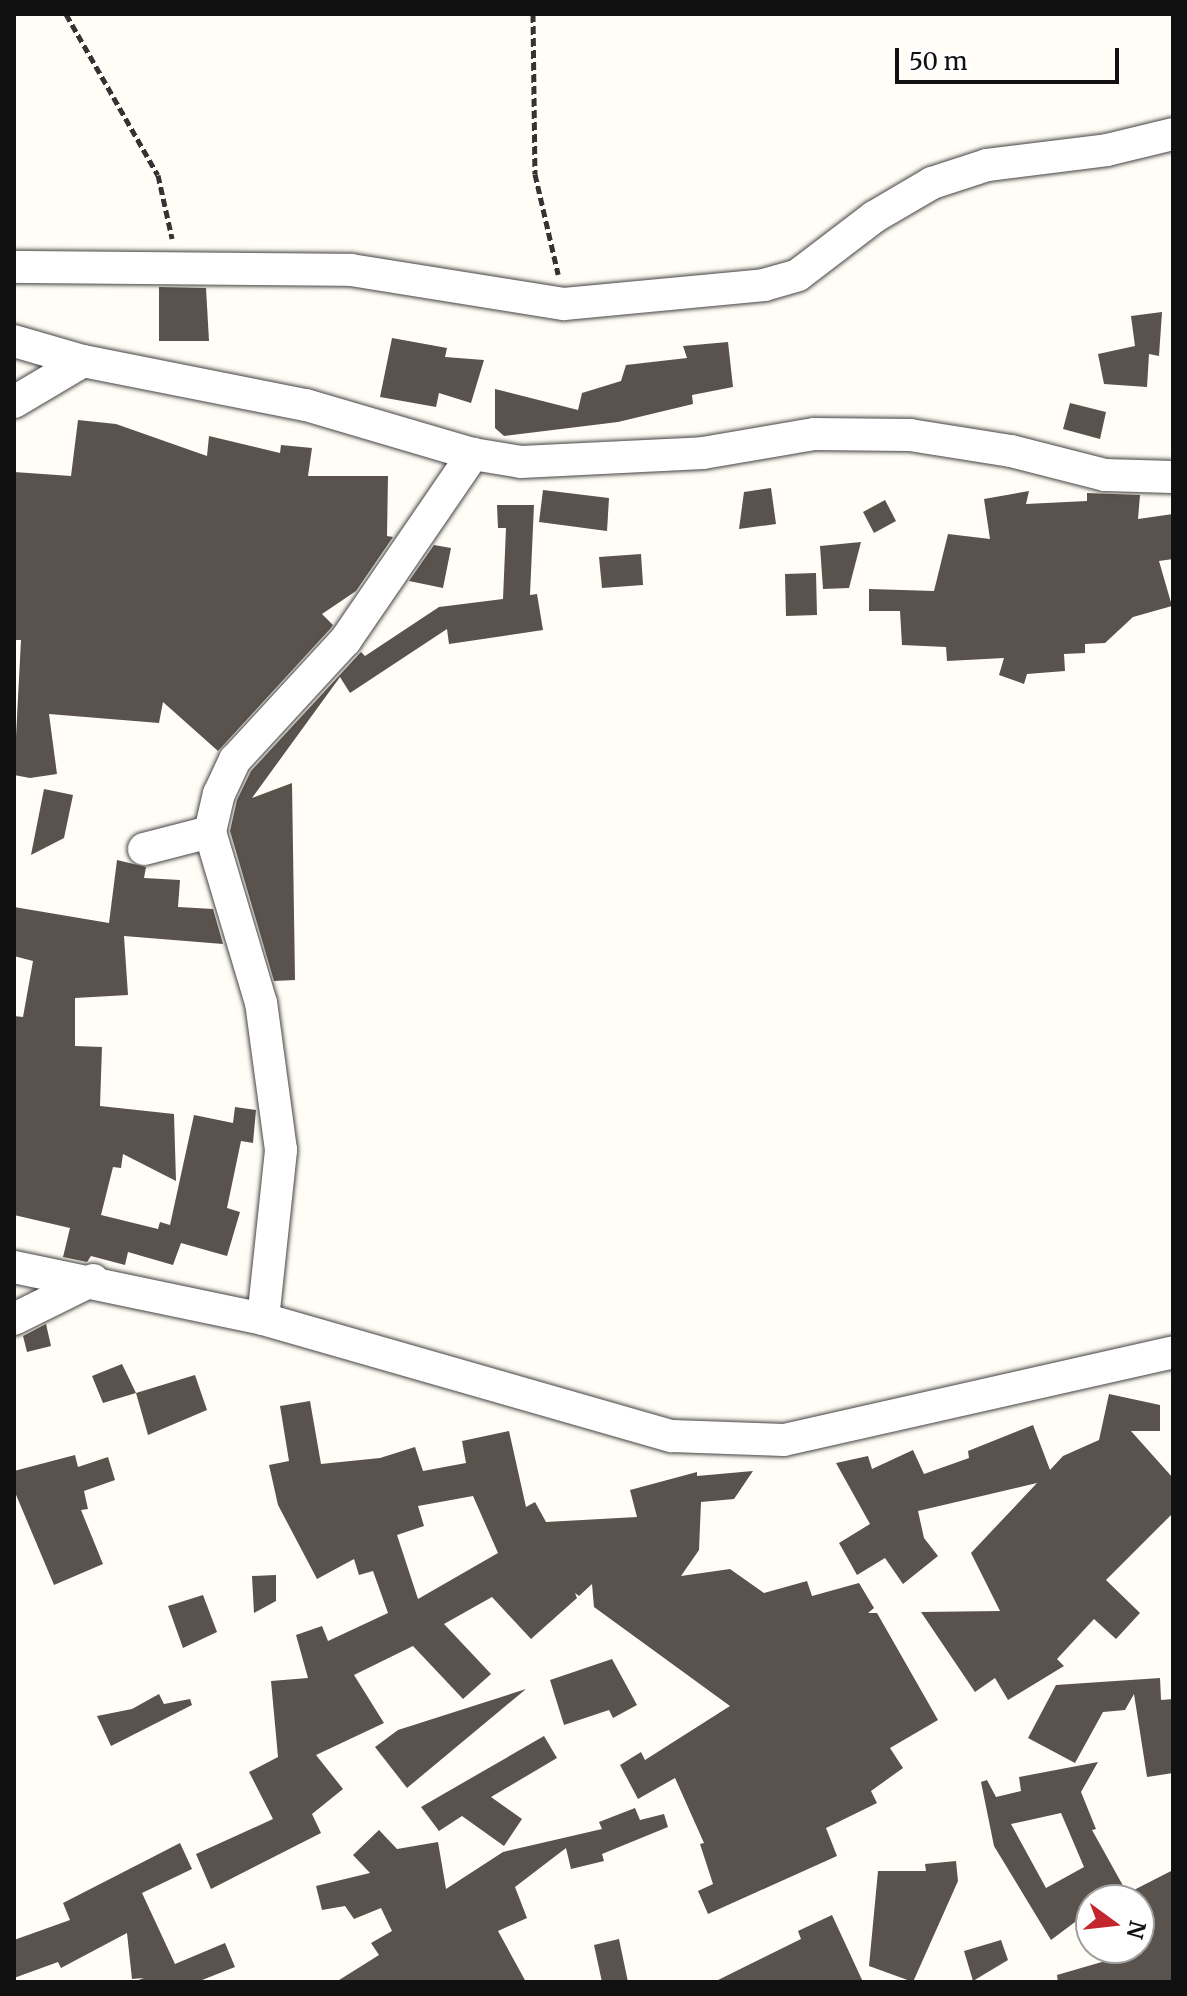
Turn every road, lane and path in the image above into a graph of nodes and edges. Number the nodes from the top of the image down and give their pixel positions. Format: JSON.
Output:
{"nodes":[{"id":1,"x":66,"y":14,"type":"edge"},
{"id":2,"x":533,"y":14,"type":"edge"},
{"id":3,"x":1173,"y":134,"type":"edge"},
{"id":4,"x":14,"y":267,"type":"edge"},
{"id":5,"x":175,"y":267,"type":"junction"},
{"id":6,"x":564,"y":304,"type":"junction"},
{"id":7,"x":14,"y":341,"type":"edge"},
{"id":8,"x":83,"y":361,"type":"junction"},
{"id":9,"x":14,"y":402,"type":"edge"},
{"id":10,"x":473,"y":454,"type":"junction"},
{"id":11,"x":1173,"y":477,"type":"edge"},
{"id":12,"x":210,"y":832,"type":"junction"},
{"id":13,"x":144,"y":849,"type":"dead end"},
{"id":14,"x":14,"y":1267,"type":"edge"},
{"id":15,"x":93,"y":1280,"type":"junction"},
{"id":16,"x":14,"y":1319,"type":"edge"},
{"id":17,"x":263,"y":1319,"type":"junction"},
{"id":18,"x":1173,"y":1352,"type":"edge"}],
"edges":[{"from":1,"to":5,"type":"path"},
{"from":2,"to":6,"type":"path"},
{"from":3,"to":6,"type":"street"},
{"from":4,"to":5,"type":"street"},
{"from":5,"to":6,"type":"street"},
{"from":7,"to":8,"type":"street"},
{"from":8,"to":9,"type":"street"},
{"from":8,"to":10,"type":"street"},
{"from":10,"to":11,"type":"street"},
{"from":10,"to":12,"type":"street"},
{"from":12,"to":13,"type":"street"},
{"from":12,"to":17,"type":"street"},
{"from":14,"to":15,"type":"street"},
{"from":15,"to":16,"type":"street"},
{"from":15,"to":17,"type":"street"},
{"from":17,"to":18,"type":"street"}]}
